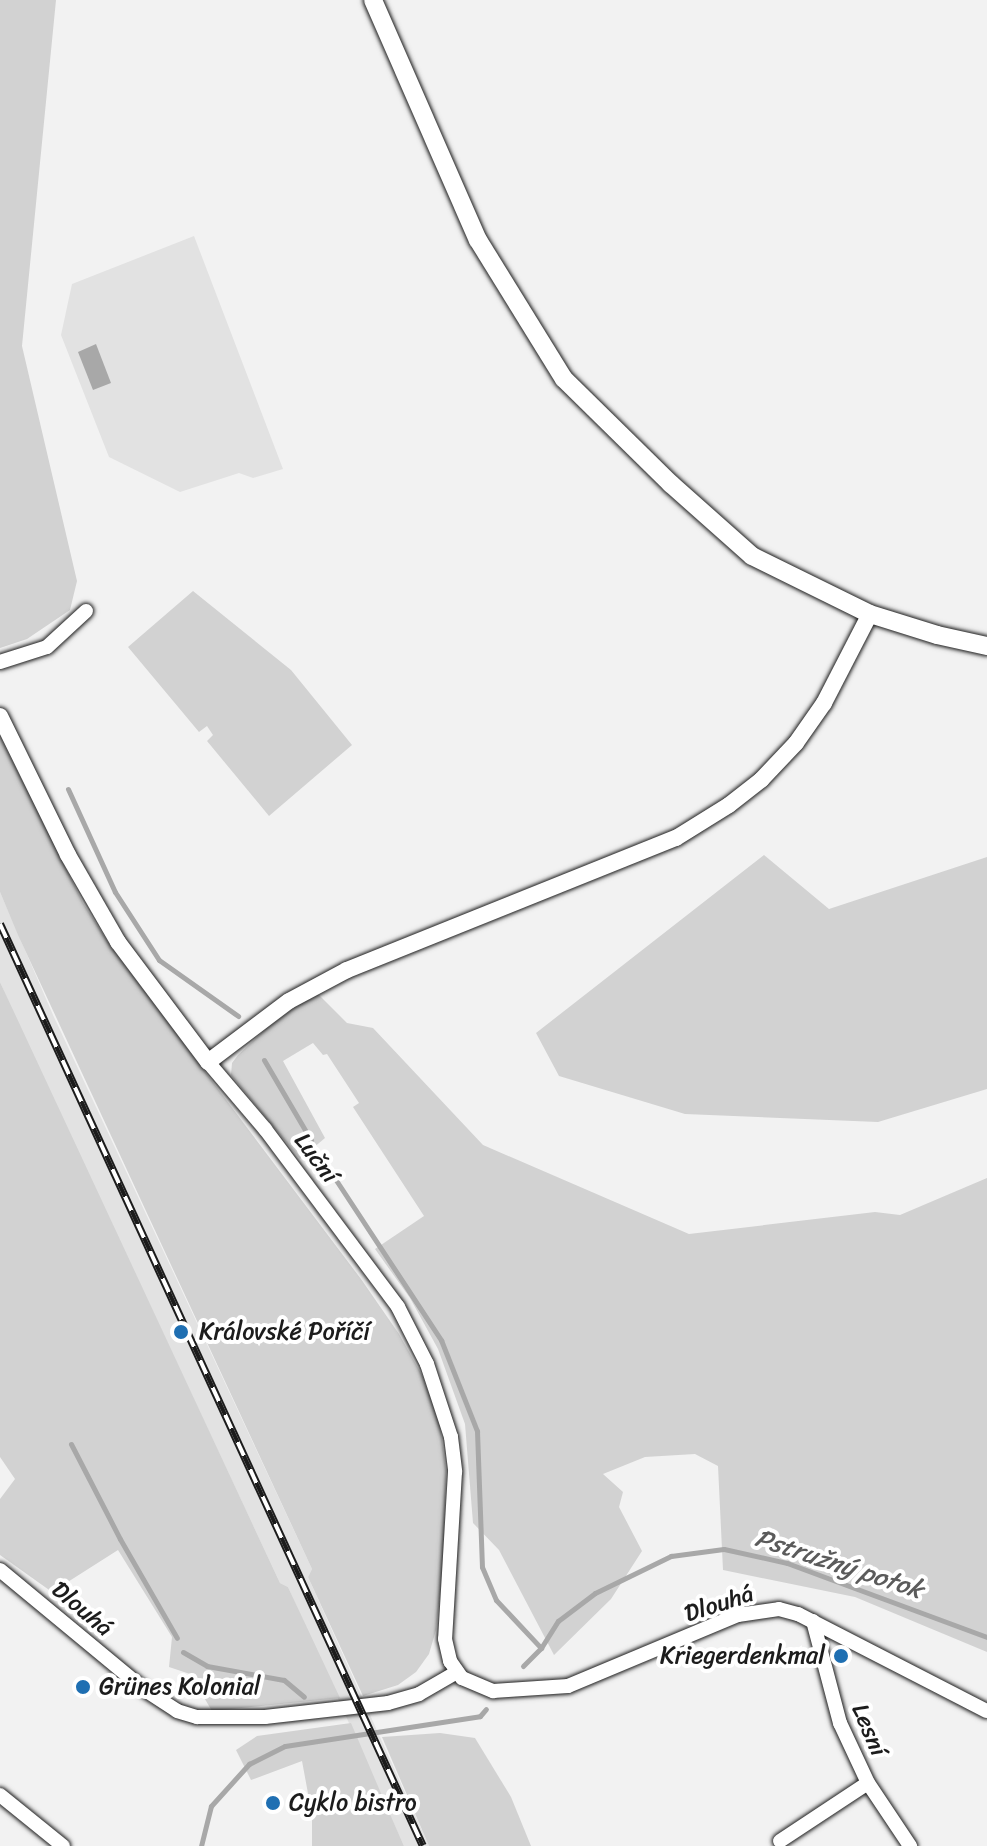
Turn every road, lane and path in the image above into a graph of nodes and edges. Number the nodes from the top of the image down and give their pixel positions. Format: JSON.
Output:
{"nodes":[{"id":1,"x":373,"y":0,"type":"edge"},
{"id":2,"x":86,"y":611,"type":"dead end"},
{"id":3,"x":870,"y":614,"type":"junction"},
{"id":4,"x":987,"y":646,"type":"edge"},
{"id":5,"x":0,"y":662,"type":"edge"},
{"id":6,"x":0,"y":716,"type":"edge"},
{"id":7,"x":208,"y":1062,"type":"junction"},
{"id":8,"x":0,"y":1570,"type":"edge"},
{"id":9,"x":813,"y":1621,"type":"junction"},
{"id":10,"x":457,"y":1672,"type":"junction"},
{"id":11,"x":987,"y":1711,"type":"edge"},
{"id":12,"x":868,"y":1783,"type":"junction"},
{"id":13,"x":0,"y":1795,"type":"edge"},
{"id":14,"x":780,"y":1841,"type":"dead end"},
{"id":15,"x":63,"y":1846,"type":"edge"},
{"id":16,"x":910,"y":1846,"type":"edge"}],
"edges":[{"from":1,"to":3,"type":"main road"},
{"from":2,"to":5,"type":"street"},
{"from":3,"to":4,"type":"main road"},
{"from":3,"to":7,"type":"street"},
{"from":6,"to":7,"type":"street","name":"Luční"},
{"from":7,"to":10,"type":"street","name":"Luční"},
{"from":8,"to":10,"type":"street","name":"Dlouhá"},
{"from":9,"to":10,"type":"street","name":"Dlouhá"},
{"from":9,"to":11,"type":"street","name":"Dlouhá"},
{"from":9,"to":12,"type":"street","name":"Lesní"},
{"from":12,"to":14,"type":"street"},
{"from":12,"to":16,"type":"street","name":"Lesní"},
{"from":13,"to":15,"type":"street"}]}
